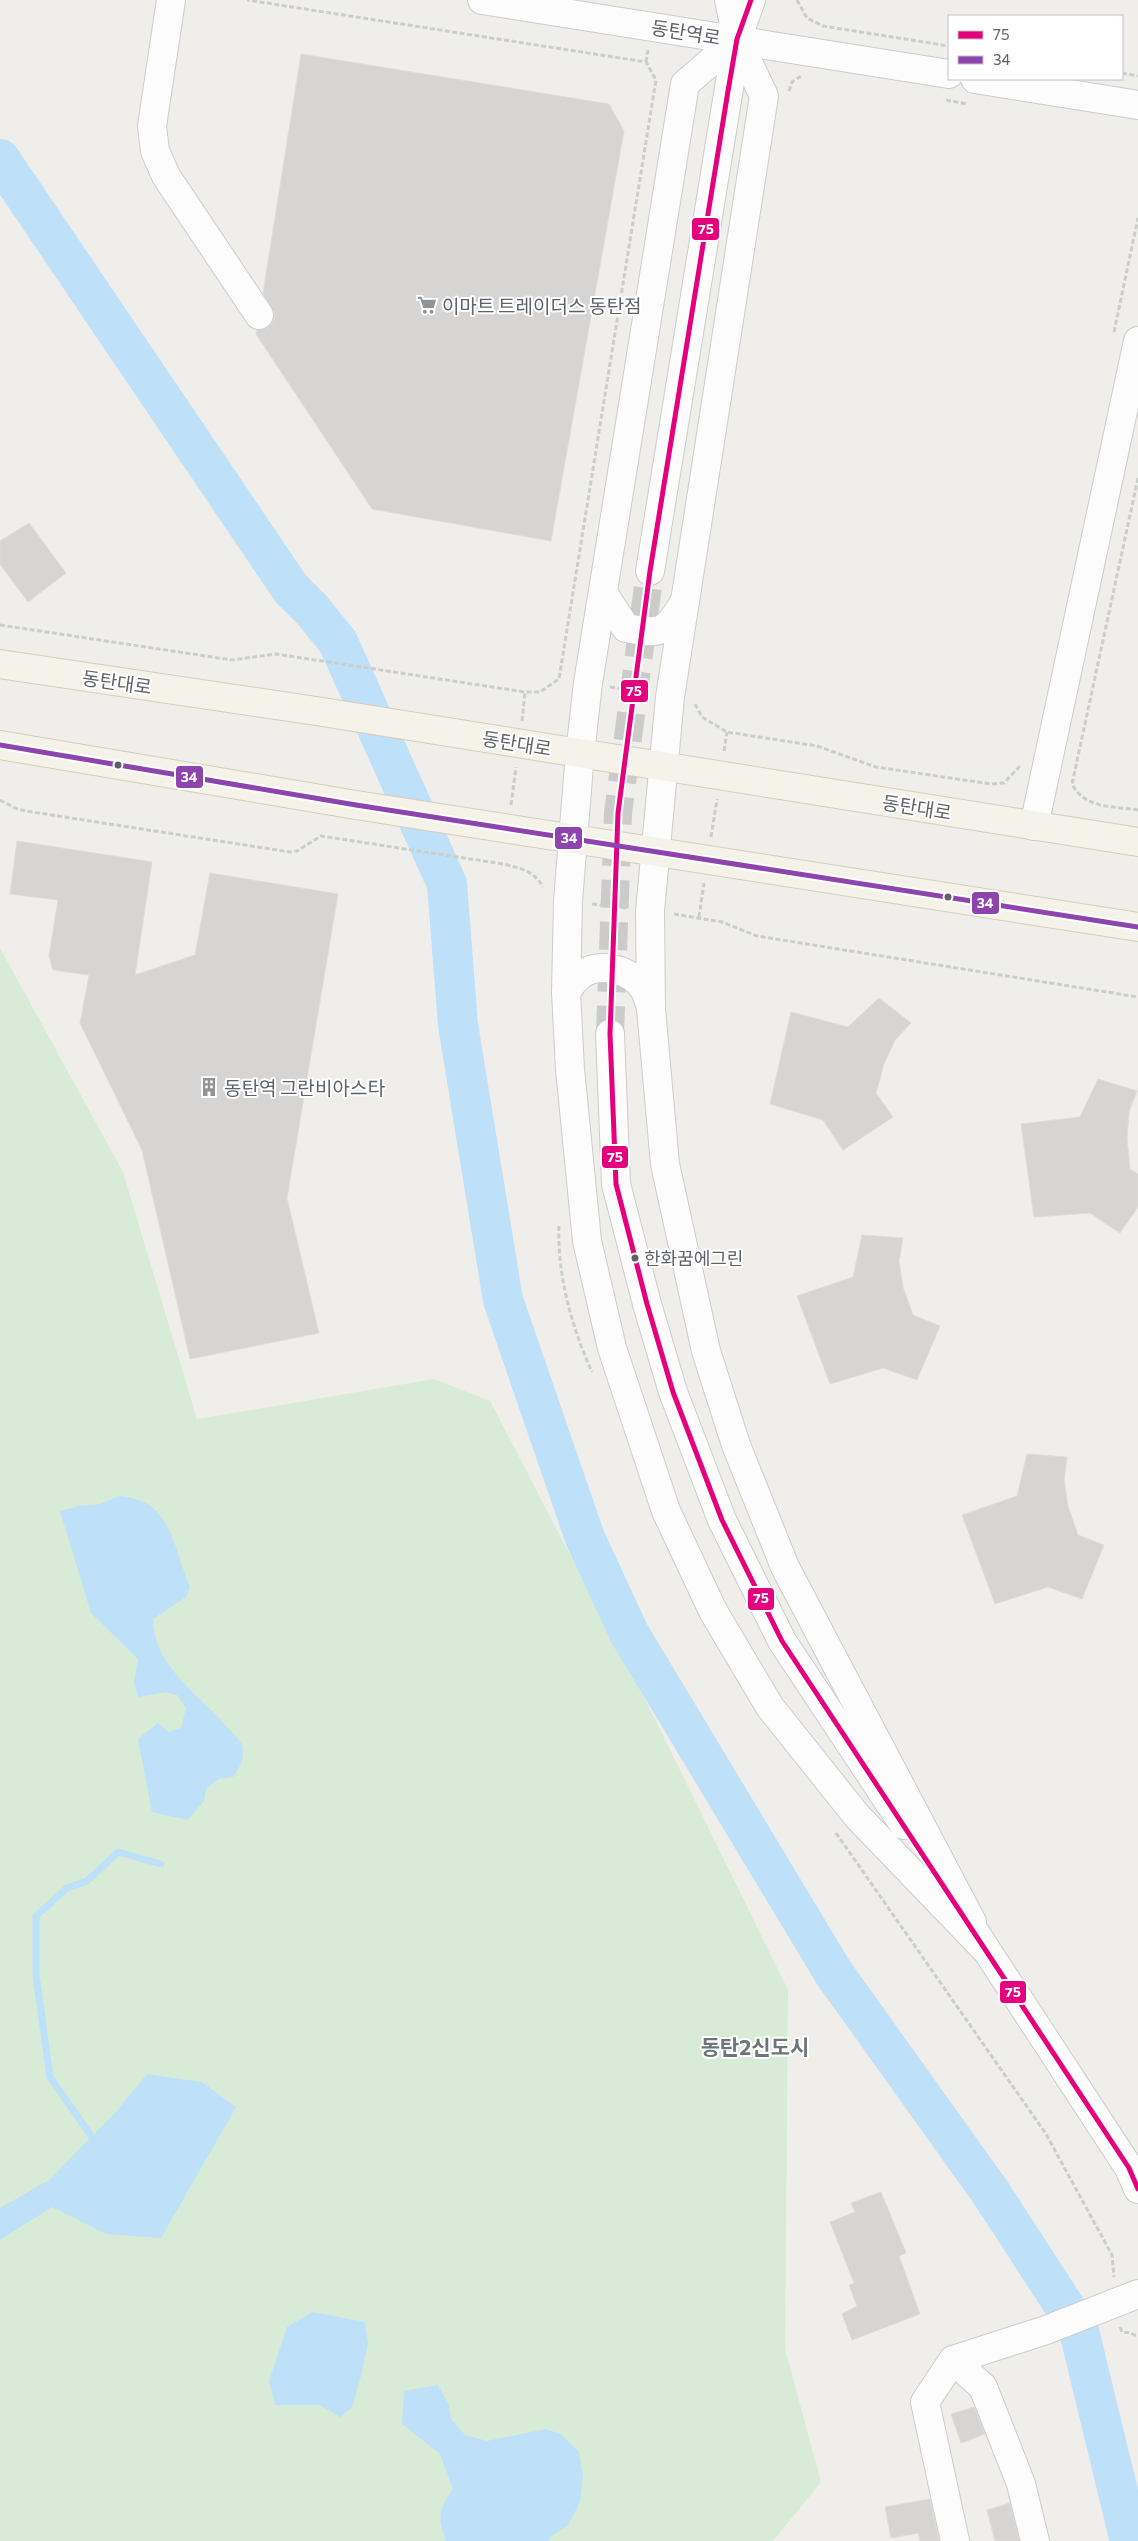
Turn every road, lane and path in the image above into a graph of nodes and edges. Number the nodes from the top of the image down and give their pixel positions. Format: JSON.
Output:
{"nodes":[{"id":1,"x":171,"y":0,"type":"edge"},
{"id":2,"x":183,"y":0,"type":"edge"},
{"id":3,"x":247,"y":0,"type":"edge"},
{"id":4,"x":482,"y":0,"type":"edge"},
{"id":5,"x":729,"y":0,"type":"edge"},
{"id":6,"x":751,"y":0,"type":"edge"},
{"id":7,"x":797,"y":0,"type":"edge"},
{"id":8,"x":737,"y":40,"type":"junction"},
{"id":9,"x":948,"y":46,"type":"edge"},
{"id":10,"x":806,"y":73,"type":"dead end"},
{"id":11,"x":1123,"y":73,"type":"edge"},
{"id":12,"x":948,"y":74,"type":"edge"},
{"id":13,"x":1138,"y":76,"type":"edge"},
{"id":14,"x":976,"y":92,"type":"edge"},
{"id":15,"x":786,"y":99,"type":"dead end"},
{"id":16,"x":938,"y":99,"type":"dead end"},
{"id":17,"x":1138,"y":105,"type":"edge"},
{"id":18,"x":1138,"y":218,"type":"edge"},
{"id":19,"x":1125,"y":341,"type":"edge"},
{"id":20,"x":1138,"y":478,"type":"edge"},
{"id":21,"x":650,"y":571,"type":"tunnel mouth"},
{"id":22,"x":603,"y":592,"type":"junction"},
{"id":23,"x":686,"y":599,"type":"junction"},
{"id":24,"x":0,"y":625,"type":"edge"},
{"id":25,"x":0,"y":664,"type":"edge"},
{"id":26,"x":559,"y":679,"type":"junction"},
{"id":27,"x":588,"y":683,"type":"junction"},
{"id":28,"x":525,"y":692,"type":"junction"},
{"id":29,"x":670,"y":697,"type":"junction"},
{"id":30,"x":727,"y":732,"type":"junction"},
{"id":31,"x":519,"y":743,"type":"junction"},
{"id":32,"x":0,"y":745,"type":"edge"},
{"id":33,"x":580,"y":753,"type":"junction"},
{"id":34,"x":1023,"y":759,"type":"dead end"},
{"id":35,"x":662,"y":766,"type":"junction"},
{"id":36,"x":720,"y":775,"type":"junction"},
{"id":37,"x":0,"y":800,"type":"edge"},
{"id":38,"x":1138,"y":810,"type":"edge"},
{"id":39,"x":1034,"y":826,"type":"junction"},
{"id":40,"x":501,"y":827,"type":"junction"},
{"id":41,"x":574,"y":839,"type":"junction"},
{"id":42,"x":1138,"y":842,"type":"edge"},
{"id":43,"x":655,"y":852,"type":"junction"},
{"id":44,"x":708,"y":860,"type":"junction"},
{"id":45,"x":1138,"y":928,"type":"edge"},
{"id":46,"x":566,"y":992,"type":"junction"},
{"id":47,"x":1138,"y":997,"type":"edge"},
{"id":48,"x":651,"y":1009,"type":"junction"},
{"id":49,"x":610,"y":1034,"type":"tunnel mouth"},
{"id":50,"x":986,"y":1950,"type":"junction"},
{"id":51,"x":1138,"y":2189,"type":"edge"},
{"id":52,"x":1138,"y":2294,"type":"edge"},
{"id":53,"x":1122,"y":2332,"type":"dead end"},
{"id":54,"x":1138,"y":2338,"type":"edge"},
{"id":55,"x":953,"y":2360,"type":"junction"},
{"id":56,"x":955,"y":2541,"type":"edge"},
{"id":57,"x":1035,"y":2541,"type":"edge"}],
"edges":[{"from":1,"to":2,"type":"street"},
{"from":3,"to":26,"type":"path"},
{"from":4,"to":8,"type":"street","name":"동탄역로"},
{"from":5,"to":8,"type":"street"},
{"from":6,"to":8,"type":"street"},
{"from":7,"to":9,"type":"path"},
{"from":8,"to":12,"type":"street","name":"동탄역로"},
{"from":8,"to":21,"type":"street"},
{"from":8,"to":22,"type":"street"},
{"from":8,"to":23,"type":"street"},
{"from":10,"to":15,"type":"path"},
{"from":11,"to":13,"type":"path"},
{"from":14,"to":16,"type":"path"},
{"from":14,"to":17,"type":"street"},
{"from":18,"to":19,"type":"path"},
{"from":19,"to":39,"type":"street"},
{"from":20,"to":38,"type":"path"},
{"from":22,"to":23,"type":"street"},
{"from":22,"to":27,"type":"street"},
{"from":23,"to":29,"type":"street"},
{"from":24,"to":28,"type":"path"},
{"from":25,"to":31,"type":"main road","name":"동탄대로"},
{"from":26,"to":27,"type":"path"},
{"from":26,"to":28,"type":"path"},
{"from":27,"to":29,"type":"path"},
{"from":27,"to":33,"type":"street"},
{"from":28,"to":31,"type":"path"},
{"from":29,"to":30,"type":"path"},
{"from":29,"to":35,"type":"street"},
{"from":30,"to":34,"type":"path"},
{"from":30,"to":36,"type":"path"},
{"from":31,"to":33,"type":"main road","name":"동탄대로"},
{"from":31,"to":40,"type":"path"},
{"from":32,"to":40,"type":"main road"},
{"from":33,"to":35,"type":"main road","name":"동탄대로"},
{"from":33,"to":41,"type":"street"},
{"from":35,"to":36,"type":"main road","name":"동탄대로"},
{"from":35,"to":43,"type":"street"},
{"from":36,"to":39,"type":"main road","name":"동탄대로"},
{"from":36,"to":44,"type":"path"},
{"from":37,"to":40,"type":"path"},
{"from":39,"to":42,"type":"main road","name":"동탄대로"},
{"from":40,"to":41,"type":"main road"},
{"from":41,"to":43,"type":"main road"},
{"from":41,"to":46,"type":"street"},
{"from":43,"to":44,"type":"main road"},
{"from":43,"to":48,"type":"street"},
{"from":44,"to":45,"type":"main road"},
{"from":44,"to":47,"type":"path"},
{"from":46,"to":48,"type":"street"},
{"from":46,"to":50,"type":"street"},
{"from":48,"to":50,"type":"street"},
{"from":49,"to":50,"type":"street"},
{"from":50,"to":51,"type":"street"},
{"from":52,"to":55,"type":"street"},
{"from":53,"to":54,"type":"path"},
{"from":55,"to":56,"type":"street"},
{"from":55,"to":57,"type":"street"}]}
